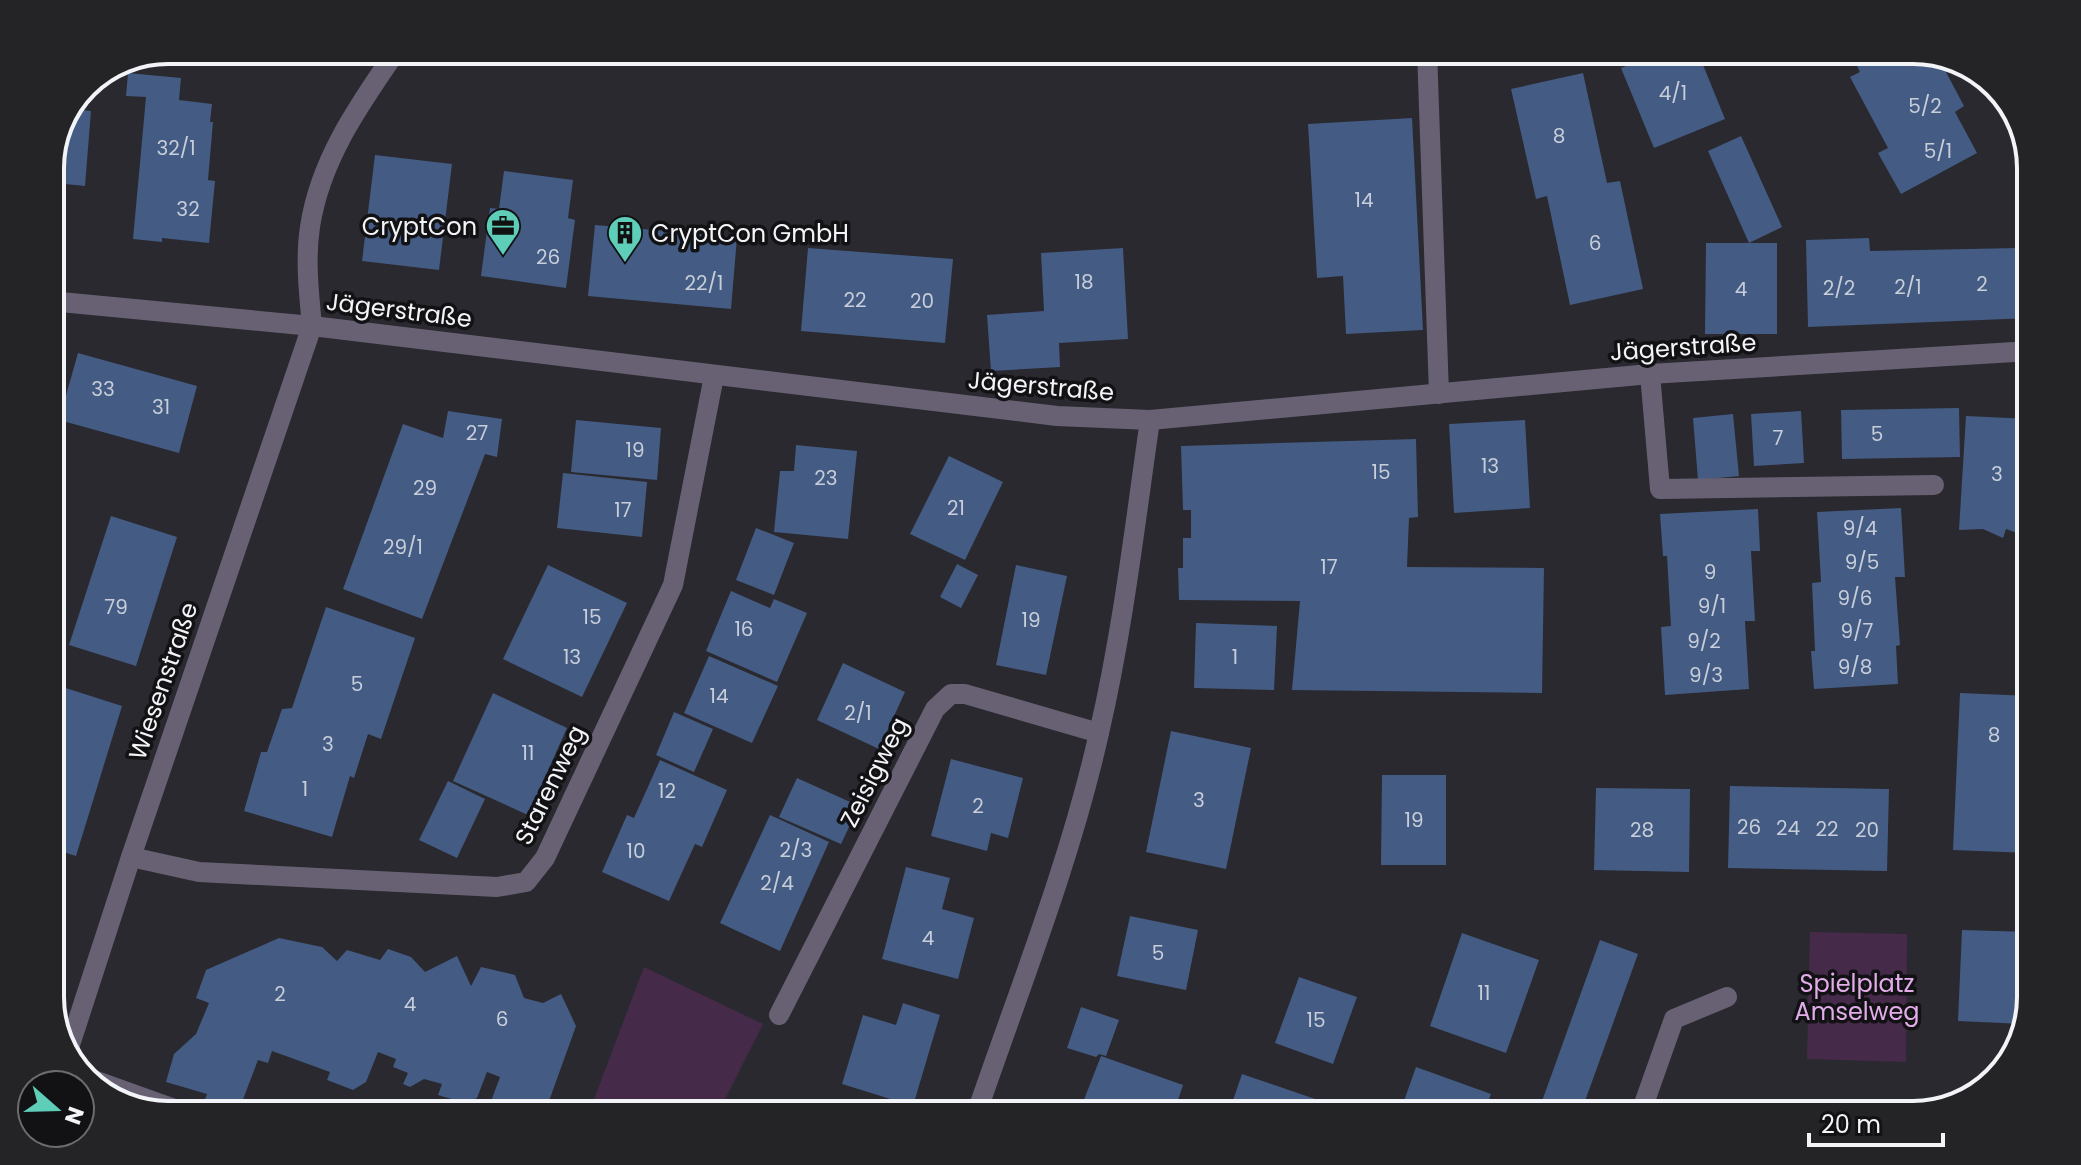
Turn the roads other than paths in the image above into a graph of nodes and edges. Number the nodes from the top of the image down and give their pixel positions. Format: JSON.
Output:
{"nodes":[{"id":1,"x":388,"y":64,"type":"edge"},
{"id":2,"x":1427,"y":64,"type":"edge"},
{"id":3,"x":64,"y":302,"type":"edge"},
{"id":4,"x":312,"y":326,"type":"junction"},
{"id":5,"x":2017,"y":352,"type":"edge"},
{"id":6,"x":1650,"y":374,"type":"junction"},
{"id":7,"x":714,"y":376,"type":"junction"},
{"id":8,"x":1439,"y":394,"type":"junction"},
{"id":9,"x":1150,"y":420,"type":"junction"},
{"id":10,"x":1934,"y":485,"type":"dead end"},
{"id":11,"x":1099,"y":733,"type":"junction"},
{"id":12,"x":131,"y":857,"type":"junction"},
{"id":13,"x":1727,"y":997,"type":"dead end"},
{"id":14,"x":779,"y":1015,"type":"dead end"},
{"id":15,"x":73,"y":1037,"type":"edge"},
{"id":16,"x":981,"y":1101,"type":"edge"},
{"id":17,"x":1645,"y":1101,"type":"edge"}],
"edges":[{"from":1,"to":4,"type":"street"},
{"from":2,"to":8,"type":"street"},
{"from":3,"to":4,"type":"street","name":"Jägerstraße"},
{"from":4,"to":7,"type":"street","name":"Jägerstraße"},
{"from":4,"to":12,"type":"street","name":"Wiesenstraße"},
{"from":5,"to":6,"type":"street","name":"Jägerstraße"},
{"from":6,"to":8,"type":"street","name":"Jägerstraße"},
{"from":6,"to":10,"type":"street"},
{"from":7,"to":9,"type":"street","name":"Jägerstraße"},
{"from":7,"to":12,"type":"street","name":"Starenweg"},
{"from":8,"to":9,"type":"street","name":"Jägerstraße"},
{"from":9,"to":11,"type":"street"},
{"from":11,"to":14,"type":"street","name":"Zeisigweg"},
{"from":11,"to":16,"type":"street"},
{"from":12,"to":15,"type":"street","name":"Wiesenstraße"},
{"from":13,"to":17,"type":"street"}]}
